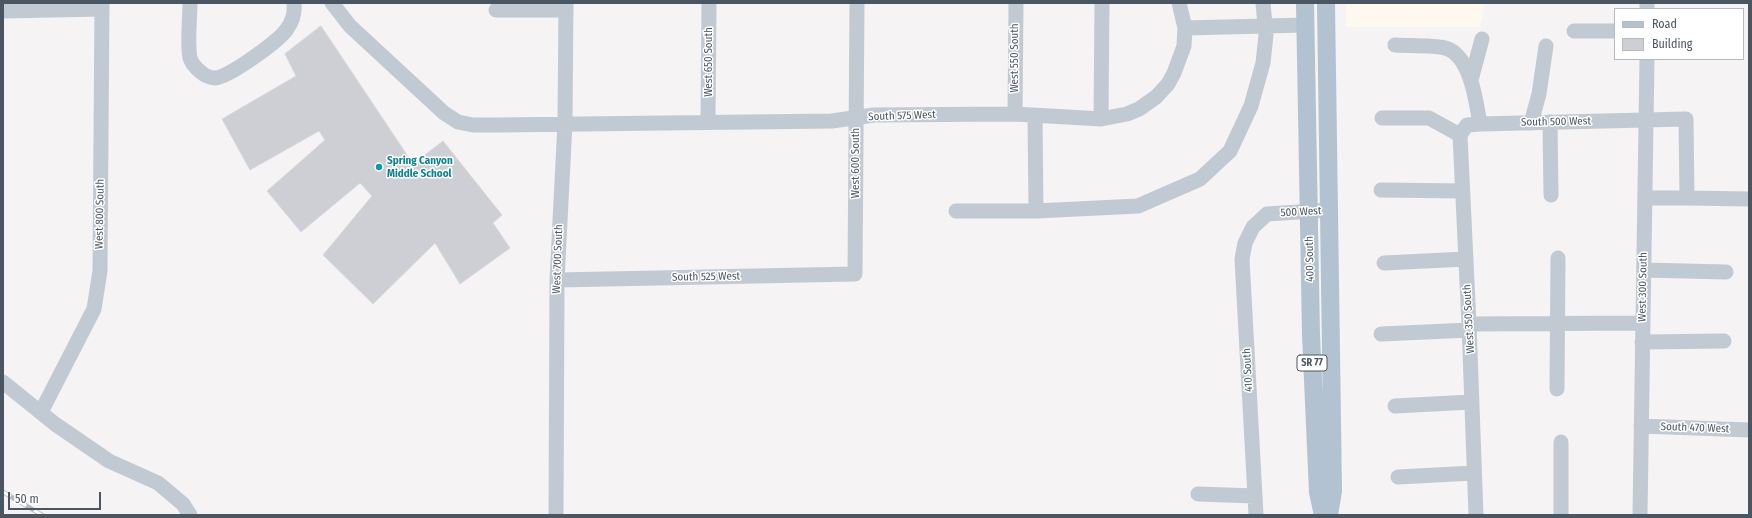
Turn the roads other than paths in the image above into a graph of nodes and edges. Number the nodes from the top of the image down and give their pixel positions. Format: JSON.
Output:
{"nodes":[{"id":1,"x":190,"y":3,"type":"edge"},
{"id":2,"x":294,"y":3,"type":"edge"},
{"id":3,"x":332,"y":3,"type":"edge"},
{"id":4,"x":709,"y":3,"type":"edge"},
{"id":5,"x":857,"y":3,"type":"edge"},
{"id":6,"x":1016,"y":3,"type":"edge"},
{"id":7,"x":1102,"y":3,"type":"edge"},
{"id":8,"x":1179,"y":3,"type":"edge"},
{"id":9,"x":1263,"y":3,"type":"edge"},
{"id":10,"x":1305,"y":3,"type":"edge"},
{"id":11,"x":1326,"y":3,"type":"edge"},
{"id":12,"x":102,"y":6,"type":"edge"},
{"id":13,"x":566,"y":6,"type":"edge"},
{"id":14,"x":496,"y":10,"type":"dead end"},
{"id":15,"x":3,"y":11,"type":"edge"},
{"id":16,"x":1265,"y":25,"type":"junction"},
{"id":17,"x":1305,"y":25,"type":"junction"},
{"id":18,"x":1185,"y":28,"type":"junction"},
{"id":19,"x":1574,"y":31,"type":"dead end"},
{"id":20,"x":1614,"y":31,"type":"edge"},
{"id":21,"x":1482,"y":39,"type":"dead end"},
{"id":22,"x":1395,"y":45,"type":"dead end"},
{"id":23,"x":1546,"y":46,"type":"dead end"},
{"id":24,"x":1647,"y":60,"type":"edge"},
{"id":25,"x":1471,"y":80,"type":"junction"},
{"id":26,"x":1015,"y":114,"type":"junction"},
{"id":27,"x":1035,"y":116,"type":"junction"},
{"id":28,"x":856,"y":118,"type":"junction"},
{"id":29,"x":1382,"y":118,"type":"dead end"},
{"id":30,"x":1101,"y":119,"type":"junction"},
{"id":31,"x":1646,"y":120,"type":"junction"},
{"id":32,"x":708,"y":122,"type":"junction"},
{"id":33,"x":1550,"y":122,"type":"junction"},
{"id":34,"x":565,"y":123,"type":"junction"},
{"id":35,"x":1531,"y":123,"type":"junction"},
{"id":36,"x":1469,"y":128,"type":"junction"},
{"id":37,"x":1382,"y":190,"type":"dead end"},
{"id":38,"x":1462,"y":191,"type":"junction"},
{"id":39,"x":1551,"y":196,"type":"dead end"},
{"id":40,"x":1645,"y":198,"type":"junction"},
{"id":41,"x":1687,"y":198,"type":"junction"},
{"id":42,"x":1749,"y":199,"type":"edge"},
{"id":43,"x":1330,"y":210,"type":"junction"},
{"id":44,"x":956,"y":211,"type":"dead end"},
{"id":45,"x":1036,"y":211,"type":"junction"},
{"id":46,"x":1309,"y":211,"type":"junction"},
{"id":47,"x":1252,"y":227,"type":"joint"},
{"id":48,"x":1558,"y":258,"type":"dead end"},
{"id":49,"x":1466,"y":259,"type":"junction"},
{"id":50,"x":1384,"y":263,"type":"dead end"},
{"id":51,"x":1644,"y":270,"type":"junction"},
{"id":52,"x":1726,"y":272,"type":"dead end"},
{"id":53,"x":856,"y":274,"type":"joint"},
{"id":54,"x":557,"y":280,"type":"junction"},
{"id":55,"x":1643,"y":323,"type":"junction"},
{"id":56,"x":1557,"y":324,"type":"junction"},
{"id":57,"x":1470,"y":327,"type":"junction"},
{"id":58,"x":1382,"y":334,"type":"dead end"},
{"id":59,"x":1724,"y":341,"type":"dead end"},
{"id":60,"x":1642,"y":342,"type":"junction"},
{"id":61,"x":3,"y":382,"type":"edge"},
{"id":62,"x":1557,"y":389,"type":"dead end"},
{"id":63,"x":1472,"y":402,"type":"junction"},
{"id":64,"x":1395,"y":406,"type":"dead end"},
{"id":65,"x":41,"y":412,"type":"junction"},
{"id":66,"x":1641,"y":426,"type":"junction"},
{"id":67,"x":1749,"y":430,"type":"edge"},
{"id":68,"x":1561,"y":442,"type":"dead end"},
{"id":69,"x":1474,"y":473,"type":"junction"},
{"id":70,"x":1398,"y":477,"type":"dead end"},
{"id":71,"x":1198,"y":494,"type":"dead end"},
{"id":72,"x":1255,"y":496,"type":"junction"},
{"id":73,"x":190,"y":515,"type":"edge"},
{"id":74,"x":556,"y":515,"type":"edge"},
{"id":75,"x":1256,"y":515,"type":"edge"},
{"id":76,"x":1323,"y":515,"type":"edge"},
{"id":77,"x":1329,"y":515,"type":"edge"},
{"id":78,"x":1476,"y":515,"type":"edge"},
{"id":79,"x":1562,"y":515,"type":"edge"},
{"id":80,"x":1640,"y":515,"type":"edge"}],
"edges":[{"from":1,"to":2,"type":"street"},
{"from":3,"to":34,"type":"street","name":"South 575 West"},
{"from":4,"to":32,"type":"street","name":"West 650 South"},
{"from":5,"to":28,"type":"street","name":"West 600 South"},
{"from":6,"to":26,"type":"street","name":"West 550 South"},
{"from":7,"to":30,"type":"street"},
{"from":8,"to":18,"type":"street","name":"South 575 West"},
{"from":9,"to":16,"type":"street"},
{"from":10,"to":17,"type":"main road","name":"400 South","number":"SR 77"},
{"from":11,"to":43,"type":"main road","name":"400 South","number":"SR 77"},
{"from":12,"to":15,"type":"street"},
{"from":12,"to":65,"type":"street","name":"West 800 South"},
{"from":13,"to":14,"type":"street"},
{"from":13,"to":34,"type":"street","name":"West 700 South"},
{"from":16,"to":17,"type":"street"},
{"from":16,"to":18,"type":"street"},
{"from":16,"to":45,"type":"street"},
{"from":17,"to":46,"type":"main road","name":"400 South","number":"SR 77"},
{"from":18,"to":30,"type":"street","name":"South 575 West"},
{"from":19,"to":20,"type":"street"},
{"from":21,"to":25,"type":"street"},
{"from":22,"to":25,"type":"street"},
{"from":23,"to":35,"type":"street"},
{"from":24,"to":31,"type":"street","name":"West 300 South"},
{"from":25,"to":36,"type":"street","name":"West 350 South"},
{"from":26,"to":27,"type":"street","name":"South 575 West"},
{"from":26,"to":28,"type":"street","name":"South 575 West"},
{"from":27,"to":30,"type":"street","name":"South 575 West"},
{"from":27,"to":45,"type":"street"},
{"from":28,"to":32,"type":"street","name":"South 575 West"},
{"from":28,"to":53,"type":"street","name":"West 600 South"},
{"from":29,"to":36,"type":"street"},
{"from":31,"to":33,"type":"street","name":"South 500 West"},
{"from":31,"to":40,"type":"street","name":"West 300 South"},
{"from":31,"to":41,"type":"street","name":"South 500 West"},
{"from":32,"to":34,"type":"street","name":"South 575 West"},
{"from":33,"to":35,"type":"street","name":"South 500 West"},
{"from":33,"to":39,"type":"street"},
{"from":34,"to":54,"type":"street","name":"West 700 South"},
{"from":35,"to":36,"type":"street","name":"South 500 West"},
{"from":36,"to":38,"type":"street","name":"West 350 South"},
{"from":37,"to":38,"type":"street"},
{"from":38,"to":49,"type":"street","name":"West 350 South"},
{"from":40,"to":41,"type":"street"},
{"from":40,"to":51,"type":"street","name":"West 300 South"},
{"from":41,"to":42,"type":"street"},
{"from":43,"to":46,"type":"street","name":"500 West"},
{"from":43,"to":77,"type":"main road","name":"400 South","number":"SR 77"},
{"from":44,"to":45,"type":"street"},
{"from":46,"to":47,"type":"street","name":"500 West"},
{"from":46,"to":76,"type":"main road","name":"400 South","number":"SR 77"},
{"from":47,"to":72,"type":"street","name":"410 South"},
{"from":48,"to":56,"type":"street"},
{"from":49,"to":50,"type":"street"},
{"from":49,"to":57,"type":"street","name":"West 350 South"},
{"from":51,"to":52,"type":"street"},
{"from":51,"to":55,"type":"street","name":"West 300 South"},
{"from":53,"to":54,"type":"street","name":"South 525 West"},
{"from":54,"to":74,"type":"street","name":"West 700 South"},
{"from":55,"to":56,"type":"street"},
{"from":55,"to":60,"type":"street","name":"West 300 South"},
{"from":56,"to":57,"type":"street"},
{"from":56,"to":62,"type":"street"},
{"from":57,"to":58,"type":"street"},
{"from":57,"to":63,"type":"street","name":"West 350 South"},
{"from":59,"to":60,"type":"street"},
{"from":60,"to":66,"type":"street","name":"West 300 South"},
{"from":61,"to":65,"type":"street"},
{"from":63,"to":64,"type":"street"},
{"from":63,"to":69,"type":"street","name":"West 350 South"},
{"from":65,"to":73,"type":"street"},
{"from":66,"to":67,"type":"street","name":"South 470 West"},
{"from":66,"to":80,"type":"street","name":"West 300 South"},
{"from":68,"to":79,"type":"street"},
{"from":69,"to":70,"type":"street"},
{"from":69,"to":78,"type":"street","name":"West 350 South"},
{"from":71,"to":72,"type":"street"},
{"from":72,"to":75,"type":"street","name":"410 South"}]}
